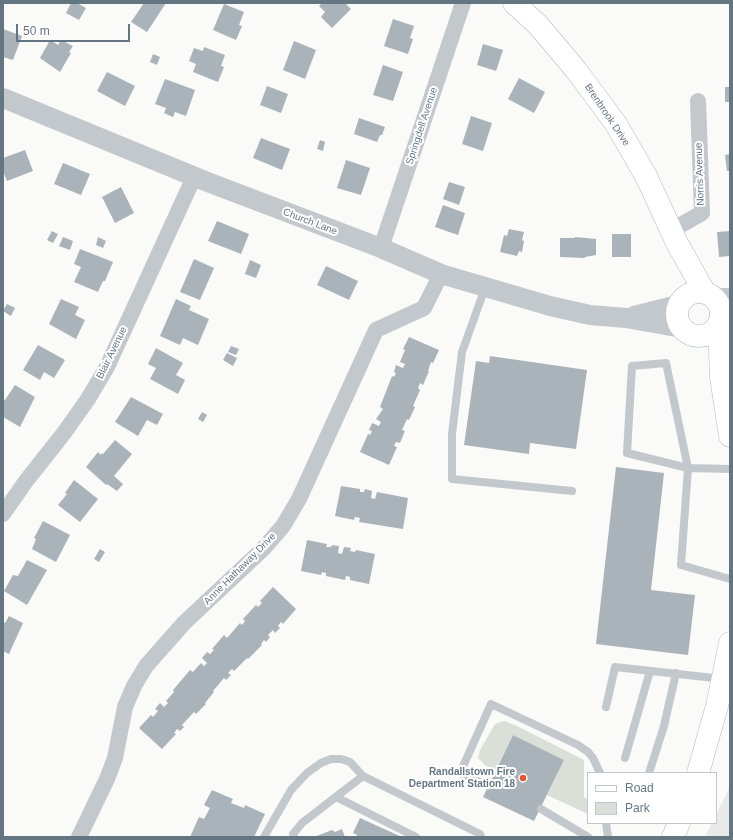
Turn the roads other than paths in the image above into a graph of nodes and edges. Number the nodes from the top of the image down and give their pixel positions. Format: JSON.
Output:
{"nodes":[{"id":1,"x":463,"y":3,"type":"edge"},
{"id":2,"x":514,"y":3,"type":"edge"},
{"id":3,"x":3,"y":98,"type":"edge"},
{"id":4,"x":698,"y":101,"type":"dead end"},
{"id":5,"x":194,"y":177,"type":"junction"},
{"id":6,"x":674,"y":237,"type":"junction"},
{"id":7,"x":381,"y":248,"type":"junction"},
{"id":8,"x":441,"y":274,"type":"junction"},
{"id":9,"x":485,"y":288,"type":"junction"},
{"id":10,"x":716,"y":296,"type":"edge"},
{"id":11,"x":680,"y":302,"type":"junction"},
{"id":12,"x":626,"y":318,"type":"junction"},
{"id":13,"x":723,"y":321,"type":"edge"},
{"id":14,"x":689,"y":332,"type":"junction"},
{"id":15,"x":721,"y":377,"type":"junction"},
{"id":16,"x":730,"y":436,"type":"edge"},
{"id":17,"x":688,"y":468,"type":"junction"},
{"id":18,"x":730,"y":469,"type":"edge"},
{"id":19,"x":572,"y":491,"type":"dead end"},
{"id":20,"x":3,"y":514,"type":"edge"},
{"id":21,"x":730,"y":579,"type":"edge"},
{"id":22,"x":730,"y":643,"type":"edge"},
{"id":23,"x":650,"y":671,"type":"junction"},
{"id":24,"x":676,"y":674,"type":"junction"},
{"id":25,"x":724,"y":679,"type":"junction"},
{"id":26,"x":606,"y":707,"type":"dead end"},
{"id":27,"x":625,"y":758,"type":"dead end"},
{"id":28,"x":600,"y":772,"type":"edge"},
{"id":29,"x":649,"y":772,"type":"edge"},
{"id":30,"x":698,"y":772,"type":"edge"},
{"id":31,"x":363,"y":776,"type":"junction"},
{"id":32,"x":488,"y":786,"type":"dead end"},
{"id":33,"x":336,"y":797,"type":"junction"},
{"id":34,"x":541,"y":809,"type":"dead end"},
{"id":35,"x":606,"y":824,"type":"edge"},
{"id":36,"x":680,"y":824,"type":"edge"},
{"id":37,"x":79,"y":837,"type":"edge"},
{"id":38,"x":264,"y":837,"type":"edge"},
{"id":39,"x":294,"y":837,"type":"edge"},
{"id":40,"x":416,"y":837,"type":"edge"},
{"id":41,"x":481,"y":837,"type":"edge"},
{"id":42,"x":588,"y":837,"type":"edge"},
{"id":43,"x":608,"y":837,"type":"edge"},
{"id":44,"x":673,"y":837,"type":"edge"}],
"edges":[{"from":1,"to":7,"type":"street","name":"Springdell Avenue"},
{"from":2,"to":6,"type":"main road","name":"Brenbrook Drive"},
{"from":3,"to":5,"type":"street","name":"Church Lane"},
{"from":4,"to":6,"type":"street","name":"Norris Avenue"},
{"from":5,"to":7,"type":"street","name":"Church Lane"},
{"from":5,"to":20,"type":"street","name":"Blair Avenue"},
{"from":6,"to":10,"type":"main road","name":"Brenbrook Drive"},
{"from":6,"to":11,"type":"main road","name":"Brenbrook Drive"},
{"from":7,"to":8,"type":"street","name":"Church Lane"},
{"from":8,"to":9,"type":"street","name":"Church Lane"},
{"from":8,"to":37,"type":"street","name":"Anne Hathaway Drive"},
{"from":9,"to":12,"type":"street","name":"Church Lane"},
{"from":9,"to":19,"type":"lane"},
{"from":10,"to":11,"type":"main road"},
{"from":10,"to":13,"type":"main road"},
{"from":11,"to":12,"type":"street","name":"Church Lane"},
{"from":11,"to":14,"type":"main road"},
{"from":12,"to":14,"type":"street","name":"Church Lane"},
{"from":13,"to":14,"type":"main road"},
{"from":13,"to":15,"type":"main road"},
{"from":14,"to":15,"type":"main road"},
{"from":15,"to":16,"type":"main road"},
{"from":17,"to":17,"type":"lane"},
{"from":17,"to":18,"type":"lane"},
{"from":17,"to":21,"type":"lane"},
{"from":22,"to":25,"type":"main road"},
{"from":23,"to":24,"type":"lane"},
{"from":23,"to":26,"type":"lane"},
{"from":23,"to":27,"type":"lane"},
{"from":24,"to":25,"type":"lane"},
{"from":24,"to":29,"type":"lane"},
{"from":25,"to":30,"type":"main road"},
{"from":28,"to":32,"type":"lane"},
{"from":31,"to":33,"type":"lane"},
{"from":31,"to":38,"type":"lane"},
{"from":31,"to":41,"type":"lane"},
{"from":33,"to":39,"type":"lane"},
{"from":33,"to":40,"type":"lane"},
{"from":34,"to":42,"type":"lane"},
{"from":35,"to":43,"type":"lane"},
{"from":36,"to":44,"type":"main road"}]}
